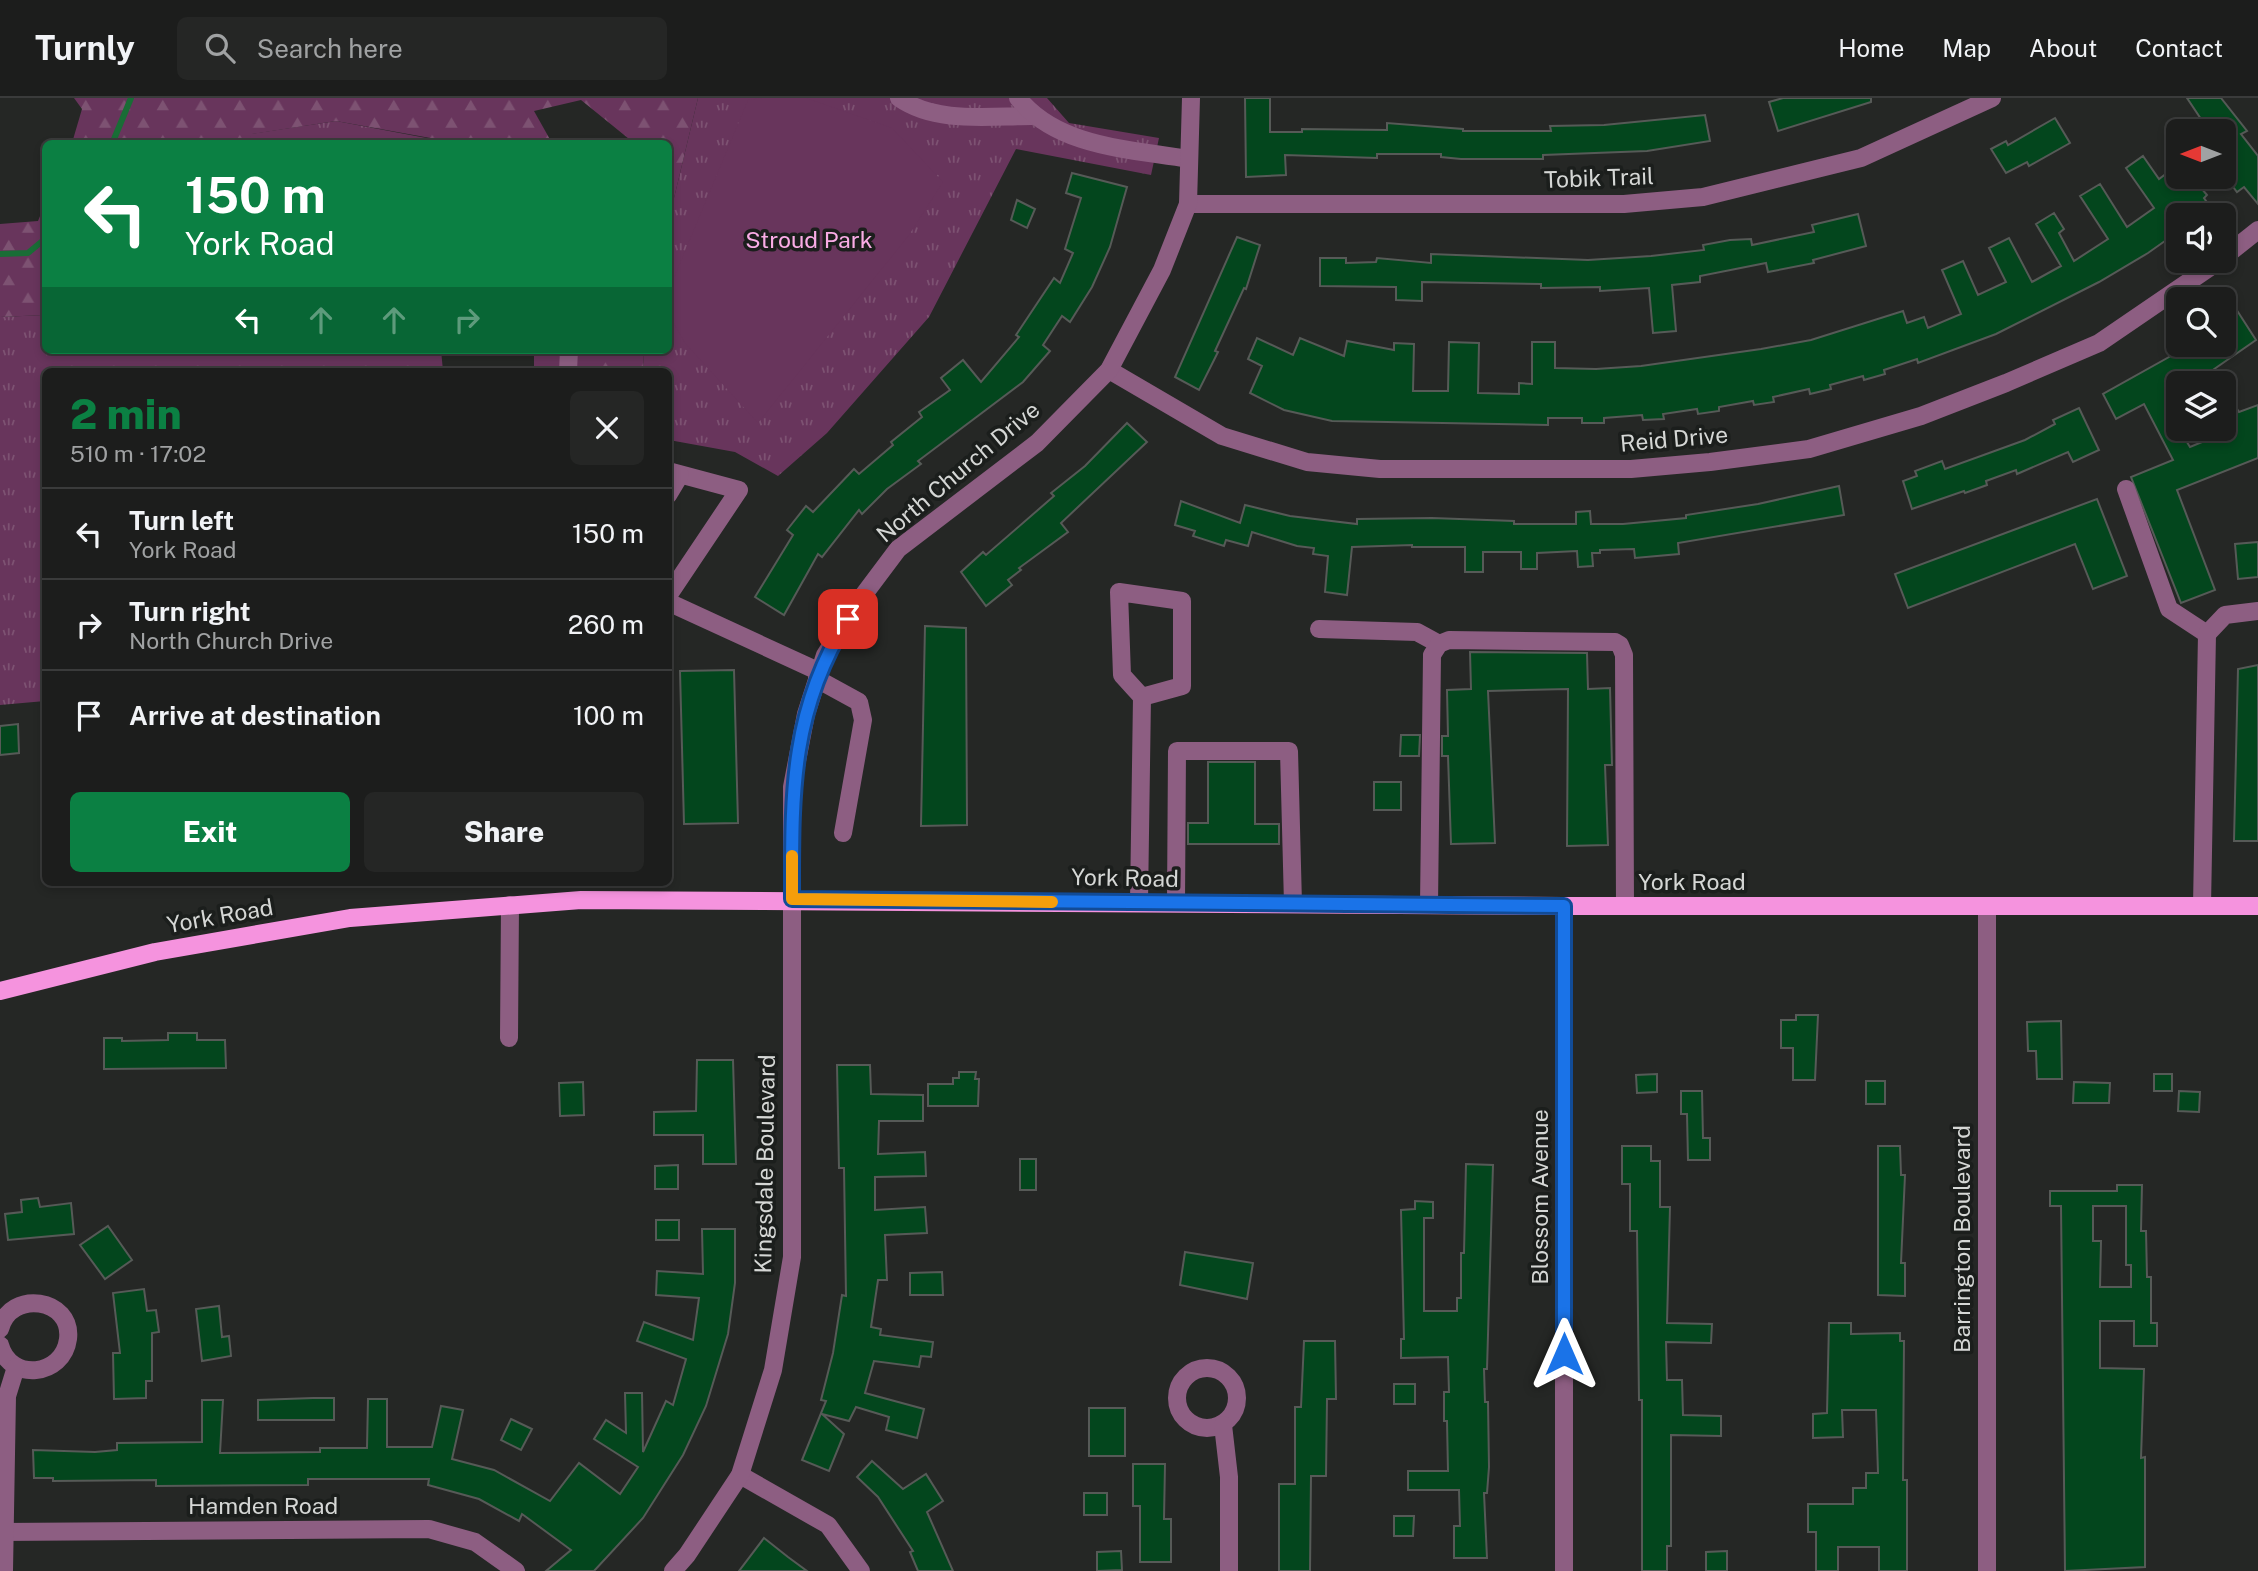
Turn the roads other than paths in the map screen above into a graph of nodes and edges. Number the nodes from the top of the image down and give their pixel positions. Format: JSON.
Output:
{"nodes":[{"id":1,"x":899,"y":98,"type":"edge"},
{"id":2,"x":1018,"y":98,"type":"edge"},
{"id":3,"x":1191,"y":98,"type":"edge"},
{"id":4,"x":1992,"y":98,"type":"edge"},
{"id":5,"x":1032,"y":116,"type":"junction"},
{"id":6,"x":1189,"y":159,"type":"junction"},
{"id":7,"x":1188,"y":204,"type":"junction"},
{"id":8,"x":2258,"y":230,"type":"edge"},
{"id":9,"x":2236,"y":247,"type":"edge"},
{"id":10,"x":2201,"y":273,"type":"edge"},
{"id":11,"x":1109,"y":370,"type":"junction"},
{"id":12,"x":674,"y":473,"type":"edge"},
{"id":13,"x":2126,"y":489,"type":"dead end"},
{"id":14,"x":672,"y":590,"type":"edge"},
{"id":15,"x":672,"y":604,"type":"edge"},
{"id":16,"x":2258,"y":611,"type":"edge"},
{"id":17,"x":1319,"y":629,"type":"dead end"},
{"id":18,"x":2207,"y":634,"type":"junction"},
{"id":19,"x":1439,"y":644,"type":"junction"},
{"id":20,"x":819,"y":675,"type":"junction"},
{"id":21,"x":1142,"y":697,"type":"junction"},
{"id":22,"x":843,"y":833,"type":"dead end"},
{"id":23,"x":792,"y":899,"type":"junction"},
{"id":24,"x":1139,"y":902,"type":"junction"},
{"id":25,"x":1176,"y":903,"type":"junction"},
{"id":26,"x":1293,"y":904,"type":"junction"},
{"id":27,"x":510,"y":905,"type":"junction"},
{"id":28,"x":1429,"y":905,"type":"junction"},
{"id":29,"x":1564,"y":906,"type":"junction"},
{"id":30,"x":1625,"y":906,"type":"junction"},
{"id":31,"x":1987,"y":906,"type":"junction"},
{"id":32,"x":2202,"y":906,"type":"junction"},
{"id":33,"x":2258,"y":906,"type":"edge"},
{"id":34,"x":0,"y":991,"type":"edge"},
{"id":35,"x":509,"y":1038,"type":"dead end"},
{"id":36,"x":0,"y":1329,"type":"edge"},
{"id":37,"x":0,"y":1345,"type":"edge"},
{"id":38,"x":16,"y":1367,"type":"junction"},
{"id":39,"x":1223,"y":1425,"type":"dead end"},
{"id":40,"x":740,"y":1475,"type":"junction"},
{"id":41,"x":2,"y":1532,"type":"edge"},
{"id":42,"x":4,"y":1571,"type":"edge"},
{"id":43,"x":516,"y":1571,"type":"edge"},
{"id":44,"x":673,"y":1571,"type":"edge"},
{"id":45,"x":861,"y":1571,"type":"edge"},
{"id":46,"x":1229,"y":1571,"type":"edge"},
{"id":47,"x":1564,"y":1571,"type":"edge"},
{"id":48,"x":1987,"y":1571,"type":"edge"}],
"edges":[{"from":1,"to":5,"type":"street"},
{"from":2,"to":5,"type":"street"},
{"from":3,"to":6,"type":"street","name":"North Church Drive"},
{"from":4,"to":7,"type":"street","name":"Tobik Trail"},
{"from":5,"to":6,"type":"street"},
{"from":6,"to":7,"type":"street","name":"North Church Drive"},
{"from":7,"to":11,"type":"street","name":"North Church Drive"},
{"from":8,"to":9,"type":"street"},
{"from":10,"to":11,"type":"street","name":"Reid Drive"},
{"from":11,"to":20,"type":"street","name":"North Church Drive"},
{"from":12,"to":14,"type":"street"},
{"from":13,"to":18,"type":"street"},
{"from":15,"to":20,"type":"street"},
{"from":16,"to":18,"type":"street"},
{"from":17,"to":19,"type":"street"},
{"from":18,"to":32,"type":"street"},
{"from":19,"to":28,"type":"street"},
{"from":19,"to":30,"type":"street"},
{"from":20,"to":22,"type":"street"},
{"from":20,"to":23,"type":"street","name":"North Church Drive"},
{"from":21,"to":21,"type":"street"},
{"from":21,"to":24,"type":"street"},
{"from":23,"to":24,"type":"main road","name":"York Road"},
{"from":23,"to":27,"type":"main road","name":"York Road"},
{"from":23,"to":40,"type":"street","name":"Kingsdale Boulevard"},
{"from":24,"to":25,"type":"main road","name":"York Road"},
{"from":25,"to":26,"type":"main road","name":"York Road"},
{"from":25,"to":26,"type":"street"},
{"from":26,"to":28,"type":"main road","name":"York Road"},
{"from":27,"to":34,"type":"main road","name":"York Road"},
{"from":27,"to":35,"type":"street"},
{"from":28,"to":29,"type":"main road","name":"York Road"},
{"from":29,"to":30,"type":"main road","name":"York Road"},
{"from":29,"to":47,"type":"street","name":"Blossom Avenue"},
{"from":30,"to":31,"type":"main road","name":"York Road"},
{"from":31,"to":32,"type":"main road","name":"York Road"},
{"from":31,"to":48,"type":"street","name":"Barrington Boulevard"},
{"from":32,"to":33,"type":"main road","name":"York Road"},
{"from":36,"to":38,"type":"street"},
{"from":37,"to":38,"type":"street"},
{"from":38,"to":41,"type":"street"},
{"from":39,"to":46,"type":"street"},
{"from":40,"to":44,"type":"street","name":"Kingsdale Boulevard"},
{"from":40,"to":45,"type":"street"},
{"from":41,"to":42,"type":"street"},
{"from":41,"to":43,"type":"street","name":"Hamden Road"}]}
